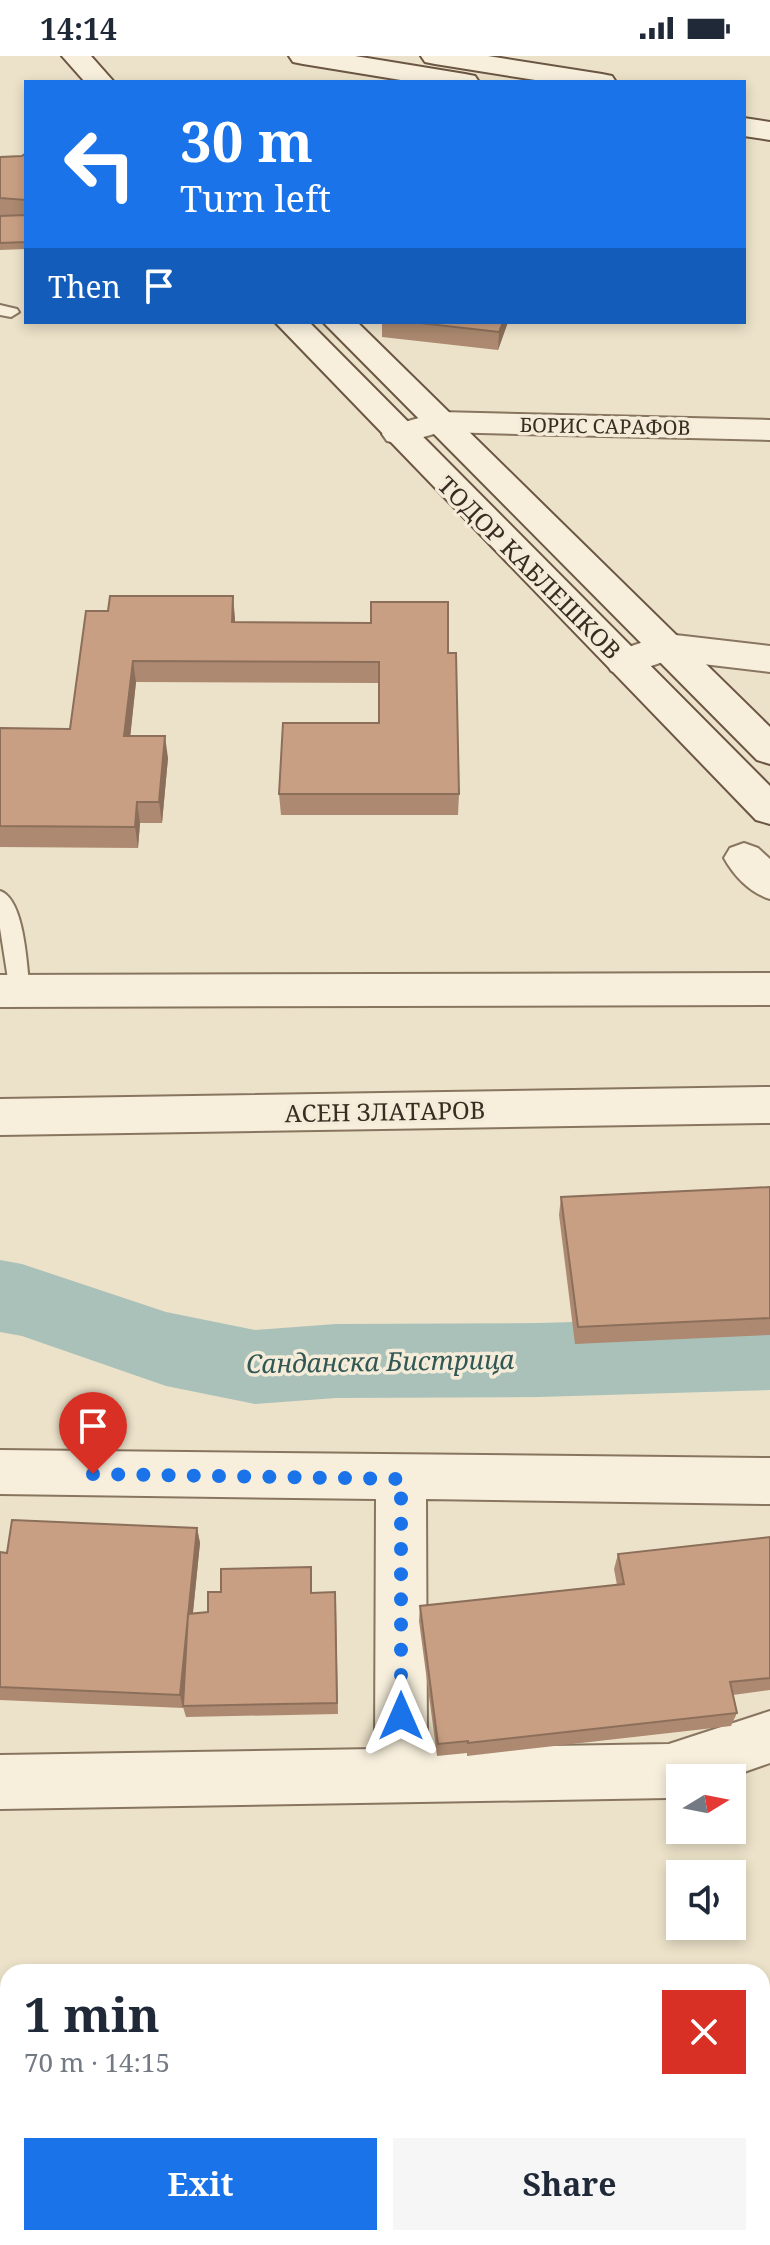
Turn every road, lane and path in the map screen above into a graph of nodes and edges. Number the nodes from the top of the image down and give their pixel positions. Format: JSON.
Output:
{"nodes":[{"id":1,"x":303,"y":56,"type":"edge"},
{"id":2,"x":435,"y":56,"type":"edge"},
{"id":3,"x":65,"y":70,"type":"edge"},
{"id":4,"x":94,"y":80,"type":"edge"},
{"id":5,"x":453,"y":80,"type":"edge"},
{"id":6,"x":589,"y":80,"type":"edge"},
{"id":7,"x":746,"y":104,"type":"edge"},
{"id":8,"x":770,"y":108,"type":"edge"},
{"id":9,"x":746,"y":127,"type":"edge"},
{"id":10,"x":770,"y":131,"type":"edge"},
{"id":11,"x":293,"y":324,"type":"edge"},
{"id":12,"x":341,"y":324,"type":"edge"},
{"id":13,"x":440,"y":422,"type":"junction"},
{"id":14,"x":770,"y":430,"type":"edge"},
{"id":15,"x":399,"y":434,"type":"junction"},
{"id":16,"x":667,"y":647,"type":"junction"},
{"id":17,"x":770,"y":659,"type":"edge"},
{"id":18,"x":624,"y":662,"type":"junction"},
{"id":19,"x":770,"y":750,"type":"edge"},
{"id":20,"x":770,"y":810,"type":"edge"},
{"id":21,"x":0,"y":899,"type":"edge"},
{"id":22,"x":770,"y":989,"type":"edge"},
{"id":23,"x":10,"y":992,"type":"edge"},
{"id":24,"x":770,"y":1105,"type":"edge"},
{"id":25,"x":0,"y":1117,"type":"edge"},
{"id":26,"x":0,"y":1472,"type":"edge"},
{"id":27,"x":401,"y":1479,"type":"junction"},
{"id":28,"x":770,"y":1481,"type":"edge"},
{"id":29,"x":770,"y":1737,"type":"edge"},
{"id":30,"x":401,"y":1776,"type":"junction"},
{"id":31,"x":0,"y":1782,"type":"edge"}],
"edges":[{"from":1,"to":5,"type":"street"},
{"from":2,"to":6,"type":"street"},
{"from":3,"to":4,"type":"street"},
{"from":7,"to":8,"type":"street"},
{"from":9,"to":10,"type":"street"},
{"from":11,"to":15,"type":"street","name":"ТОДОР КАБЛЕШКОВ"},
{"from":12,"to":13,"type":"street","name":"ТОДОР КАБЛЕШКОВ"},
{"from":13,"to":14,"type":"street","name":"БОРИС САРАФОВ"},
{"from":13,"to":15,"type":"street","name":"БОРИС САРАФОВ"},
{"from":13,"to":16,"type":"street","name":"ТОДОР КАБЛЕШКОВ"},
{"from":15,"to":18,"type":"street","name":"ТОДОР КАБЛЕШКОВ"},
{"from":16,"to":17,"type":"street"},
{"from":16,"to":18,"type":"street"},
{"from":16,"to":19,"type":"street","name":"ТОДОР КАБЛЕШКОВ"},
{"from":18,"to":20,"type":"street","name":"ТОДОР КАБЛЕШКОВ"},
{"from":21,"to":23,"type":"lane"},
{"from":22,"to":23,"type":"street"},
{"from":24,"to":25,"type":"street","name":"АСЕН ЗЛАТАРОВ"},
{"from":26,"to":27,"type":"street"},
{"from":27,"to":28,"type":"street"},
{"from":27,"to":30,"type":"street"},
{"from":29,"to":30,"type":"street"},
{"from":30,"to":31,"type":"street"}]}
